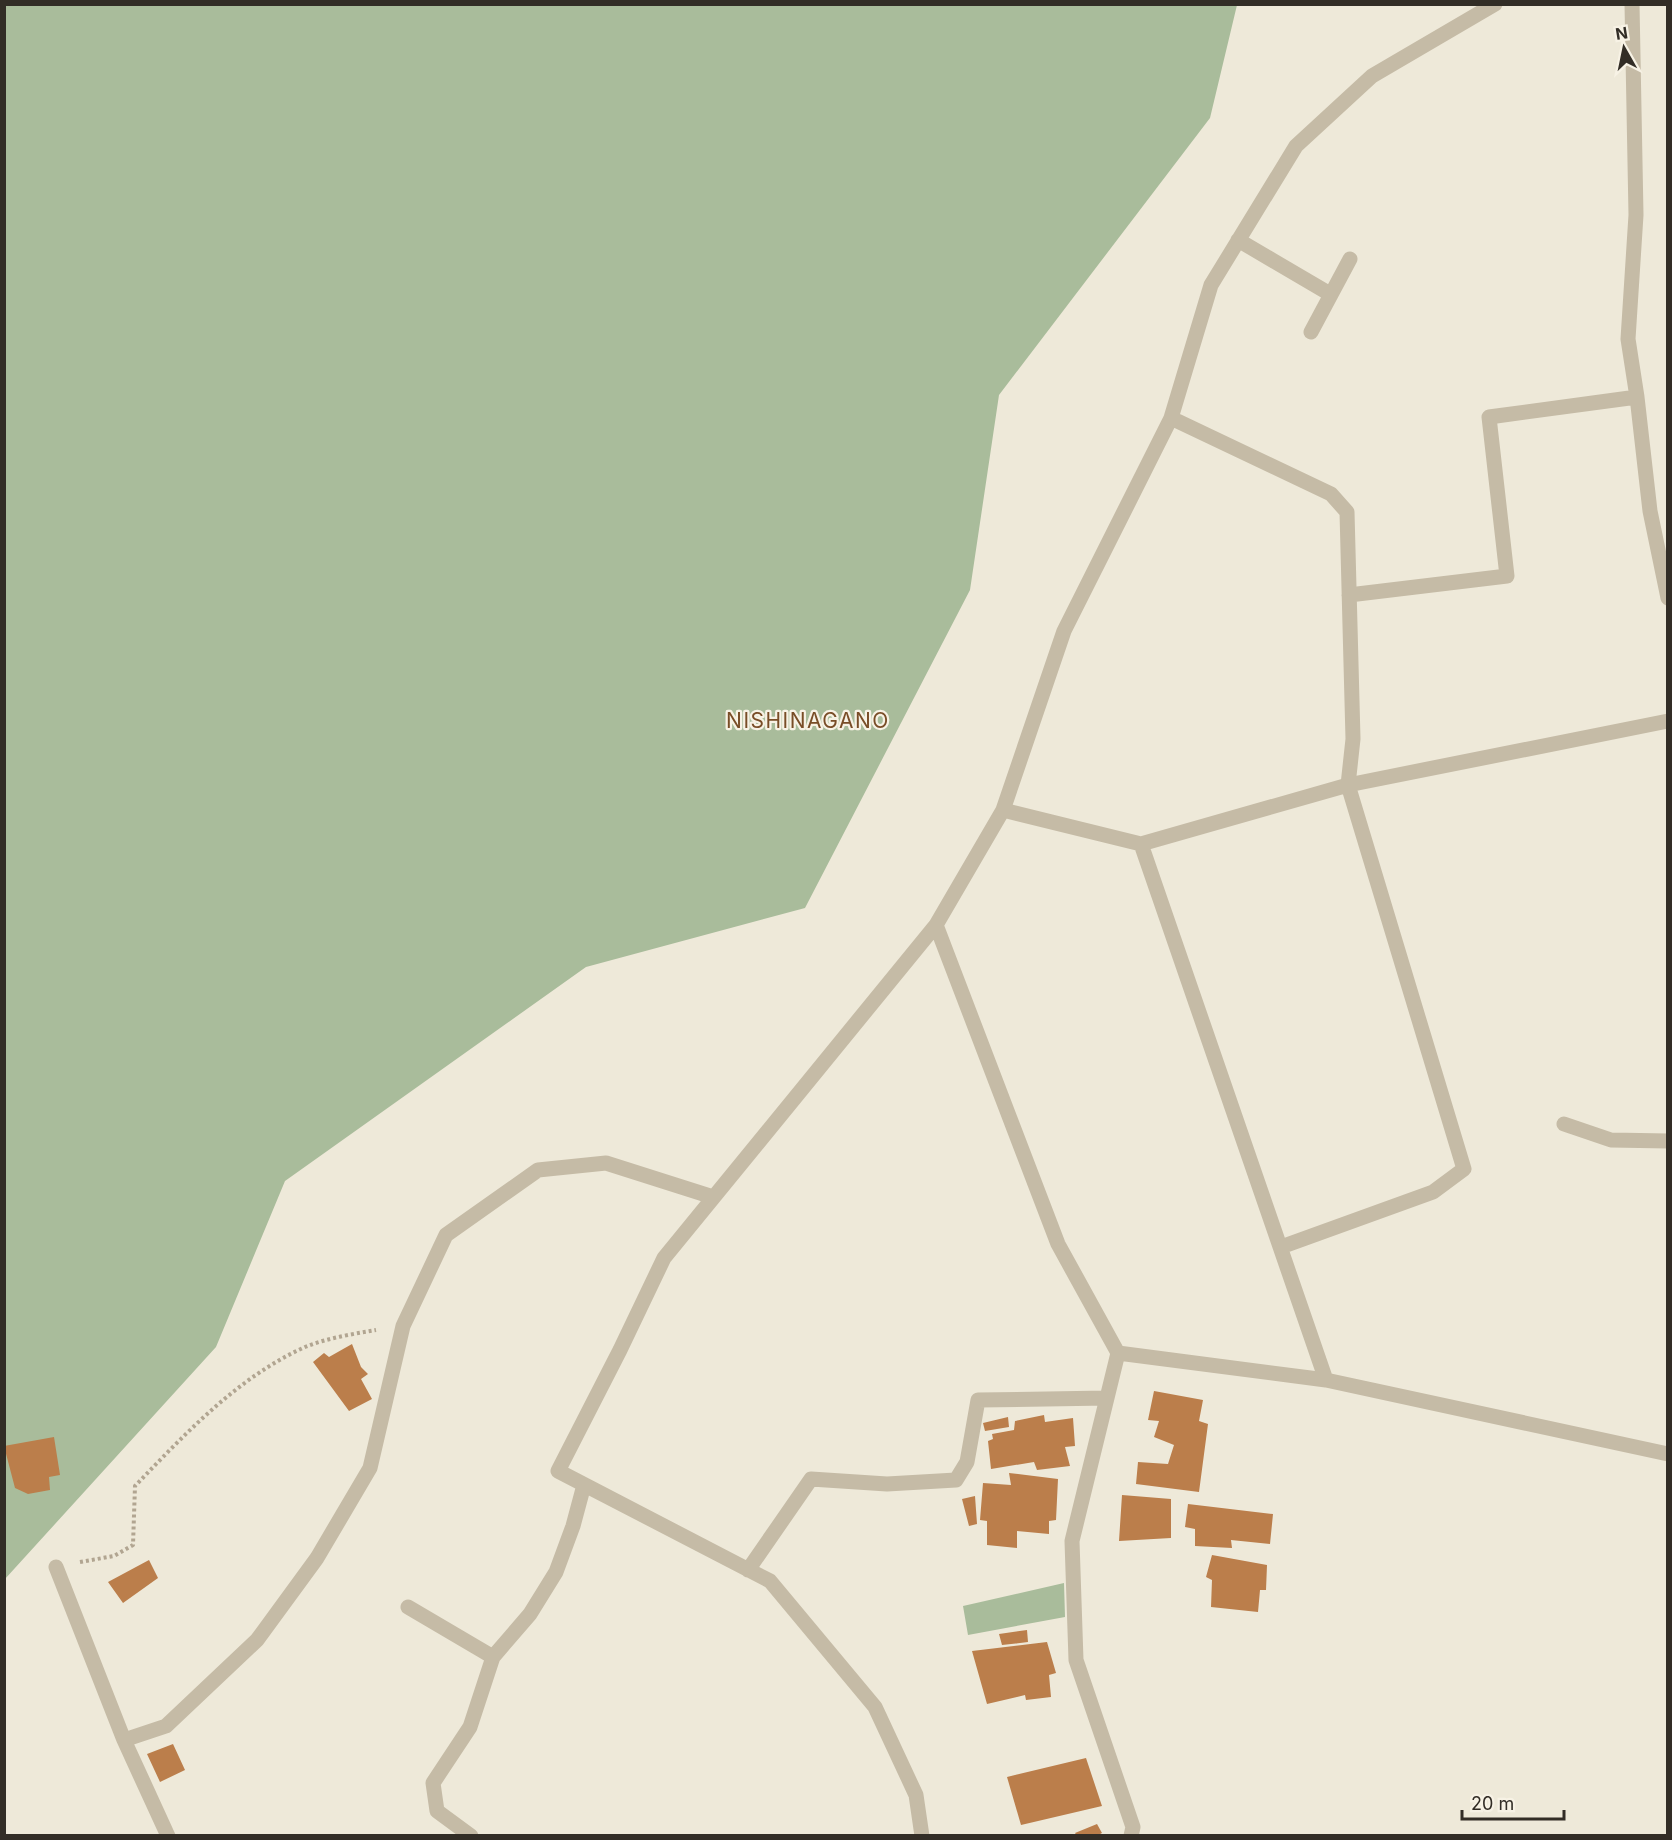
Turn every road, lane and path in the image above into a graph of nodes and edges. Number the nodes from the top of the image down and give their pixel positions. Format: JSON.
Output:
{"nodes":[{"id":1,"x":1495,"y":4,"type":"edge"},
{"id":2,"x":1632,"y":4,"type":"edge"},
{"id":3,"x":1238,"y":240,"type":"junction"},
{"id":4,"x":1350,"y":259,"type":"dead end"},
{"id":5,"x":1330,"y":294,"type":"junction"},
{"id":6,"x":1311,"y":332,"type":"dead end"},
{"id":7,"x":1637,"y":397,"type":"junction"},
{"id":8,"x":1171,"y":418,"type":"junction"},
{"id":9,"x":1349,"y":595,"type":"junction"},
{"id":10,"x":1668,"y":598,"type":"edge"},
{"id":11,"x":1668,"y":721,"type":"edge"},
{"id":12,"x":1348,"y":785,"type":"junction"},
{"id":13,"x":1003,"y":810,"type":"junction"},
{"id":14,"x":1141,"y":844,"type":"junction"},
{"id":15,"x":936,"y":925,"type":"junction"},
{"id":16,"x":1564,"y":1124,"type":"dead end"},
{"id":17,"x":1668,"y":1141,"type":"edge"},
{"id":18,"x":713,"y":1197,"type":"junction"},
{"id":19,"x":1281,"y":1247,"type":"junction"},
{"id":20,"x":403,"y":1326,"type":"junction"},
{"id":21,"x":1118,"y":1353,"type":"junction"},
{"id":22,"x":1326,"y":1380,"type":"junction"},
{"id":23,"x":1107,"y":1398,"type":"junction"},
{"id":24,"x":1668,"y":1454,"type":"edge"},
{"id":25,"x":584,"y":1485,"type":"junction"},
{"id":26,"x":56,"y":1567,"type":"joint"},
{"id":27,"x":748,"y":1570,"type":"junction"},
{"id":28,"x":408,"y":1607,"type":"dead end"},
{"id":29,"x":493,"y":1657,"type":"junction"},
{"id":30,"x":124,"y":1740,"type":"junction"},
{"id":31,"x":168,"y":1836,"type":"edge"},
{"id":32,"x":471,"y":1836,"type":"edge"},
{"id":33,"x":921,"y":1836,"type":"edge"},
{"id":34,"x":1131,"y":1836,"type":"edge"}],
"edges":[{"from":1,"to":3,"type":"street"},
{"from":2,"to":7,"type":"street"},
{"from":3,"to":5,"type":"street"},
{"from":3,"to":8,"type":"street"},
{"from":4,"to":5,"type":"street"},
{"from":5,"to":6,"type":"street"},
{"from":7,"to":9,"type":"street"},
{"from":7,"to":10,"type":"street"},
{"from":8,"to":9,"type":"street"},
{"from":8,"to":13,"type":"street"},
{"from":9,"to":12,"type":"street"},
{"from":11,"to":12,"type":"street"},
{"from":12,"to":14,"type":"street"},
{"from":12,"to":19,"type":"street"},
{"from":13,"to":14,"type":"street"},
{"from":13,"to":15,"type":"street"},
{"from":14,"to":19,"type":"street"},
{"from":15,"to":18,"type":"street"},
{"from":15,"to":21,"type":"street"},
{"from":16,"to":17,"type":"street"},
{"from":18,"to":20,"type":"street"},
{"from":18,"to":25,"type":"street"},
{"from":19,"to":22,"type":"street"},
{"from":20,"to":26,"type":"path"},
{"from":20,"to":30,"type":"street"},
{"from":21,"to":22,"type":"street"},
{"from":21,"to":23,"type":"street"},
{"from":22,"to":24,"type":"street"},
{"from":23,"to":27,"type":"street"},
{"from":23,"to":34,"type":"street"},
{"from":25,"to":27,"type":"street"},
{"from":25,"to":29,"type":"street"},
{"from":26,"to":30,"type":"street"},
{"from":27,"to":33,"type":"street"},
{"from":28,"to":29,"type":"street"},
{"from":29,"to":32,"type":"street"},
{"from":30,"to":31,"type":"street"}]}
